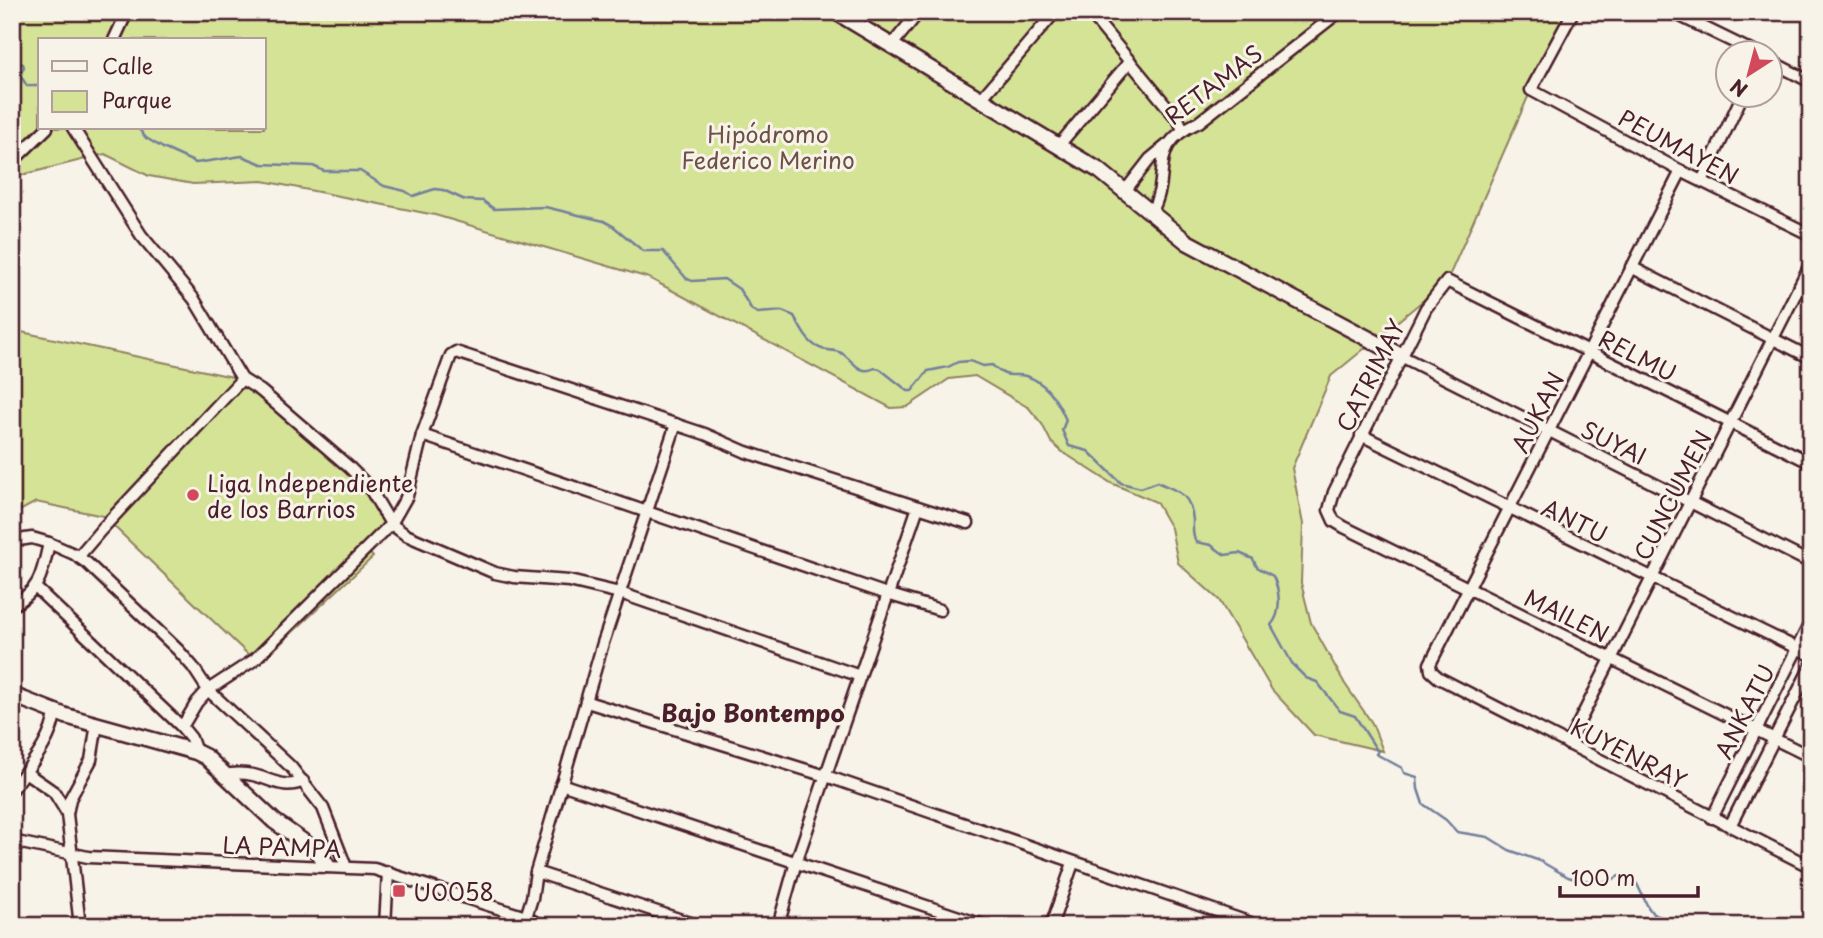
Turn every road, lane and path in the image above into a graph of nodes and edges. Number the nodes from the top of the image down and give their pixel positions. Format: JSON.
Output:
{"nodes":[{"id":1,"x":127,"y":12,"type":"edge"},
{"id":2,"x":836,"y":12,"type":"edge"},
{"id":3,"x":919,"y":12,"type":"edge"},
{"id":4,"x":1055,"y":12,"type":"edge"},
{"id":5,"x":1089,"y":12,"type":"edge"},
{"id":6,"x":1339,"y":12,"type":"edge"},
{"id":7,"x":1573,"y":12,"type":"edge"},
{"id":8,"x":1672,"y":12,"type":"edge"},
{"id":9,"x":115,"y":38,"type":"edge"},
{"id":10,"x":1725,"y":38,"type":"edge"},
{"id":11,"x":891,"y":46,"type":"junction"},
{"id":12,"x":1130,"y":61,"type":"junction"},
{"id":13,"x":1784,"y":68,"type":"edge"},
{"id":14,"x":1811,"y":82,"type":"edge"},
{"id":15,"x":981,"y":99,"type":"junction"},
{"id":16,"x":1736,"y":108,"type":"edge"},
{"id":17,"x":45,"y":130,"type":"edge"},
{"id":18,"x":74,"y":130,"type":"edge"},
{"id":19,"x":1183,"y":130,"type":"junction"},
{"id":20,"x":1168,"y":144,"type":"junction"},
{"id":21,"x":1059,"y":145,"type":"junction"},
{"id":22,"x":12,"y":162,"type":"edge"},
{"id":23,"x":1681,"y":171,"type":"junction"},
{"id":24,"x":1702,"y":181,"type":"junction"},
{"id":25,"x":1125,"y":191,"type":"junction"},
{"id":26,"x":1151,"y":213,"type":"junction"},
{"id":27,"x":1811,"y":234,"type":"edge"},
{"id":28,"x":1811,"y":263,"type":"edge"},
{"id":29,"x":1631,"y":267,"type":"junction"},
{"id":30,"x":1447,"y":281,"type":"joint"},
{"id":31,"x":1772,"y":338,"type":"junction"},
{"id":32,"x":1589,"y":352,"type":"junction"},
{"id":33,"x":1401,"y":356,"type":"junction"},
{"id":34,"x":1811,"y":358,"type":"edge"},
{"id":35,"x":242,"y":379,"type":"junction"},
{"id":36,"x":1731,"y":423,"type":"junction"},
{"id":37,"x":676,"y":425,"type":"junction"},
{"id":38,"x":1549,"y":431,"type":"junction"},
{"id":39,"x":422,"y":435,"type":"junction"},
{"id":40,"x":1361,"y":435,"type":"junction"},
{"id":41,"x":1811,"y":463,"type":"edge"},
{"id":42,"x":1334,"y":492,"type":"joint"},
{"id":43,"x":1690,"y":501,"type":"junction"},
{"id":44,"x":918,"y":507,"type":"junction"},
{"id":45,"x":1509,"y":509,"type":"junction"},
{"id":46,"x":647,"y":510,"type":"junction"},
{"id":47,"x":968,"y":523,"type":"dead end"},
{"id":48,"x":391,"y":524,"type":"junction"},
{"id":49,"x":12,"y":541,"type":"edge"},
{"id":50,"x":49,"y":543,"type":"junction"},
{"id":51,"x":78,"y":557,"type":"junction"},
{"id":52,"x":1811,"y":563,"type":"edge"},
{"id":53,"x":1651,"y":579,"type":"junction"},
{"id":54,"x":1468,"y":587,"type":"junction"},
{"id":55,"x":36,"y":588,"type":"junction"},
{"id":56,"x":620,"y":593,"type":"junction"},
{"id":57,"x":887,"y":594,"type":"junction"},
{"id":58,"x":12,"y":606,"type":"edge"},
{"id":59,"x":940,"y":610,"type":"dead end"},
{"id":60,"x":1811,"y":621,"type":"edge"},
{"id":61,"x":1797,"y":649,"type":"junction"},
{"id":62,"x":1811,"y":655,"type":"edge"},
{"id":63,"x":1610,"y":658,"type":"junction"},
{"id":64,"x":1811,"y":666,"type":"edge"},
{"id":65,"x":1432,"y":670,"type":"joint"},
{"id":66,"x":860,"y":676,"type":"junction"},
{"id":67,"x":208,"y":690,"type":"junction"},
{"id":68,"x":12,"y":695,"type":"edge"},
{"id":69,"x":587,"y":702,"type":"junction"},
{"id":70,"x":55,"y":712,"type":"junction"},
{"id":71,"x":97,"y":724,"type":"junction"},
{"id":72,"x":182,"y":727,"type":"junction"},
{"id":73,"x":1756,"y":729,"type":"junction"},
{"id":74,"x":1774,"y":738,"type":"junction"},
{"id":75,"x":1568,"y":744,"type":"junction"},
{"id":76,"x":197,"y":752,"type":"junction"},
{"id":77,"x":1811,"y":757,"type":"edge"},
{"id":78,"x":25,"y":772,"type":"junction"},
{"id":79,"x":225,"y":775,"type":"junction"},
{"id":80,"x":826,"y":776,"type":"junction"},
{"id":81,"x":303,"y":781,"type":"junction"},
{"id":82,"x":561,"y":784,"type":"junction"},
{"id":83,"x":12,"y":790,"type":"edge"},
{"id":84,"x":67,"y":814,"type":"junction"},
{"id":85,"x":1712,"y":817,"type":"junction"},
{"id":86,"x":1730,"y":826,"type":"junction"},
{"id":87,"x":12,"y":841,"type":"edge"},
{"id":88,"x":71,"y":854,"type":"junction"},
{"id":89,"x":796,"y":862,"type":"junction"},
{"id":90,"x":1073,"y":863,"type":"junction"},
{"id":91,"x":327,"y":865,"type":"junction"},
{"id":92,"x":346,"y":867,"type":"junction"},
{"id":93,"x":1811,"y":867,"type":"edge"},
{"id":94,"x":388,"y":872,"type":"junction"},
{"id":95,"x":536,"y":872,"type":"junction"},
{"id":96,"x":526,"y":917,"type":"junction"},
{"id":97,"x":80,"y":926,"type":"edge"},
{"id":98,"x":385,"y":926,"type":"edge"},
{"id":99,"x":542,"y":926,"type":"edge"},
{"id":100,"x":700,"y":926,"type":"edge"},
{"id":101,"x":778,"y":926,"type":"edge"},
{"id":102,"x":986,"y":926,"type":"edge"},
{"id":103,"x":1051,"y":926,"type":"edge"},
{"id":104,"x":1250,"y":926,"type":"edge"}],
"edges":[{"from":1,"to":9,"type":"street"},
{"from":2,"to":11,"type":"street"},
{"from":3,"to":11,"type":"street"},
{"from":4,"to":15,"type":"street"},
{"from":5,"to":12,"type":"street"},
{"from":6,"to":19,"type":"street","name":"RETAMAS"},
{"from":7,"to":23,"type":"street","name":"PEUMAYEN"},
{"from":8,"to":10,"type":"street"},
{"from":11,"to":15,"type":"street"},
{"from":12,"to":19,"type":"street"},
{"from":12,"to":21,"type":"street"},
{"from":13,"to":14,"type":"street"},
{"from":15,"to":21,"type":"street"},
{"from":16,"to":24,"type":"street"},
{"from":17,"to":22,"type":"street"},
{"from":18,"to":35,"type":"street"},
{"from":19,"to":20,"type":"street","name":"RETAMAS"},
{"from":20,"to":25,"type":"street"},
{"from":20,"to":26,"type":"street","name":"RETAMAS"},
{"from":21,"to":25,"type":"street"},
{"from":23,"to":24,"type":"street","name":"PEUMAYEN"},
{"from":23,"to":29,"type":"street","name":"AUKAN"},
{"from":24,"to":27,"type":"street","name":"PEUMAYEN"},
{"from":25,"to":26,"type":"street"},
{"from":26,"to":33,"type":"street"},
{"from":28,"to":31,"type":"street","name":"CUNCUMEN"},
{"from":29,"to":31,"type":"street"},
{"from":29,"to":32,"type":"street","name":"AUKAN"},
{"from":30,"to":32,"type":"street","name":"RELMU"},
{"from":30,"to":33,"type":"street","name":"CATRIMAY"},
{"from":31,"to":34,"type":"street"},
{"from":31,"to":36,"type":"street","name":"CUNCUMEN"},
{"from":32,"to":36,"type":"street","name":"RELMU"},
{"from":32,"to":38,"type":"street","name":"AUKAN"},
{"from":33,"to":38,"type":"street","name":"SUYAI"},
{"from":33,"to":40,"type":"street","name":"CATRIMAY"},
{"from":35,"to":48,"type":"street"},
{"from":35,"to":51,"type":"street"},
{"from":36,"to":41,"type":"street","name":"RELMU"},
{"from":36,"to":43,"type":"street","name":"CUNCUMEN"},
{"from":37,"to":39,"type":"street"},
{"from":37,"to":44,"type":"street"},
{"from":37,"to":46,"type":"street"},
{"from":38,"to":43,"type":"street","name":"SUYAI"},
{"from":38,"to":45,"type":"street","name":"AUKAN"},
{"from":39,"to":46,"type":"street"},
{"from":39,"to":48,"type":"street"},
{"from":40,"to":42,"type":"street","name":"CATRIMAY"},
{"from":40,"to":45,"type":"street","name":"ANTU"},
{"from":42,"to":54,"type":"street","name":"MAILEN"},
{"from":43,"to":52,"type":"street","name":"SUYAI"},
{"from":43,"to":53,"type":"street","name":"CUNCUMEN"},
{"from":44,"to":47,"type":"street"},
{"from":44,"to":57,"type":"street"},
{"from":45,"to":53,"type":"street","name":"ANTU"},
{"from":45,"to":54,"type":"street","name":"AUKAN"},
{"from":46,"to":56,"type":"street"},
{"from":46,"to":57,"type":"street"},
{"from":48,"to":56,"type":"street"},
{"from":48,"to":67,"type":"street"},
{"from":49,"to":50,"type":"street"},
{"from":50,"to":51,"type":"street"},
{"from":50,"to":55,"type":"street"},
{"from":51,"to":67,"type":"street"},
{"from":53,"to":61,"type":"street","name":"ANTU"},
{"from":53,"to":63,"type":"street","name":"CUNCUMEN"},
{"from":54,"to":63,"type":"street","name":"MAILEN"},
{"from":54,"to":65,"type":"street","name":"AUKAN"},
{"from":55,"to":58,"type":"street"},
{"from":55,"to":72,"type":"street"},
{"from":56,"to":66,"type":"street"},
{"from":56,"to":69,"type":"street"},
{"from":57,"to":59,"type":"street"},
{"from":57,"to":66,"type":"street"},
{"from":60,"to":61,"type":"street","name":"ANKATU"},
{"from":61,"to":62,"type":"street","name":"ANTU"},
{"from":61,"to":73,"type":"street","name":"ANKATU"},
{"from":63,"to":73,"type":"street","name":"MAILEN"},
{"from":63,"to":75,"type":"street","name":"CUNCUMEN"},
{"from":64,"to":74,"type":"street","name":"ANKATU"},
{"from":65,"to":75,"type":"street","name":"KUYENRAY"},
{"from":66,"to":80,"type":"street"},
{"from":67,"to":72,"type":"street"},
{"from":67,"to":81,"type":"street"},
{"from":68,"to":70,"type":"street"},
{"from":69,"to":80,"type":"street"},
{"from":69,"to":82,"type":"street"},
{"from":70,"to":71,"type":"street"},
{"from":70,"to":78,"type":"street"},
{"from":71,"to":76,"type":"street"},
{"from":71,"to":84,"type":"street"},
{"from":72,"to":76,"type":"street"},
{"from":73,"to":74,"type":"street","name":"MAILEN"},
{"from":73,"to":85,"type":"street","name":"ANKATU"},
{"from":74,"to":77,"type":"street","name":"MAILEN"},
{"from":74,"to":86,"type":"street","name":"ANKATU"},
{"from":75,"to":85,"type":"street","name":"KUYENRAY"},
{"from":76,"to":79,"type":"street"},
{"from":78,"to":83,"type":"street"},
{"from":78,"to":84,"type":"street"},
{"from":79,"to":81,"type":"street"},
{"from":79,"to":91,"type":"street"},
{"from":80,"to":89,"type":"street"},
{"from":80,"to":90,"type":"street"},
{"from":81,"to":92,"type":"street"},
{"from":82,"to":89,"type":"street"},
{"from":82,"to":95,"type":"street"},
{"from":84,"to":88,"type":"street"},
{"from":85,"to":86,"type":"street","name":"KUYENRAY"},
{"from":86,"to":93,"type":"street","name":"KUYENRAY"},
{"from":87,"to":88,"type":"street","name":"LA PAMPA"},
{"from":88,"to":91,"type":"street","name":"LA PAMPA"},
{"from":88,"to":97,"type":"street"},
{"from":89,"to":101,"type":"street"},
{"from":89,"to":102,"type":"street"},
{"from":90,"to":103,"type":"street"},
{"from":90,"to":104,"type":"street"},
{"from":91,"to":92,"type":"street","name":"LA PAMPA"},
{"from":92,"to":94,"type":"street","name":"LA PAMPA"},
{"from":94,"to":96,"type":"street","name":"LA PAMPA"},
{"from":94,"to":98,"type":"street"},
{"from":95,"to":96,"type":"street"},
{"from":95,"to":100,"type":"street"},
{"from":96,"to":99,"type":"street","name":"LA PAMPA"}]}
